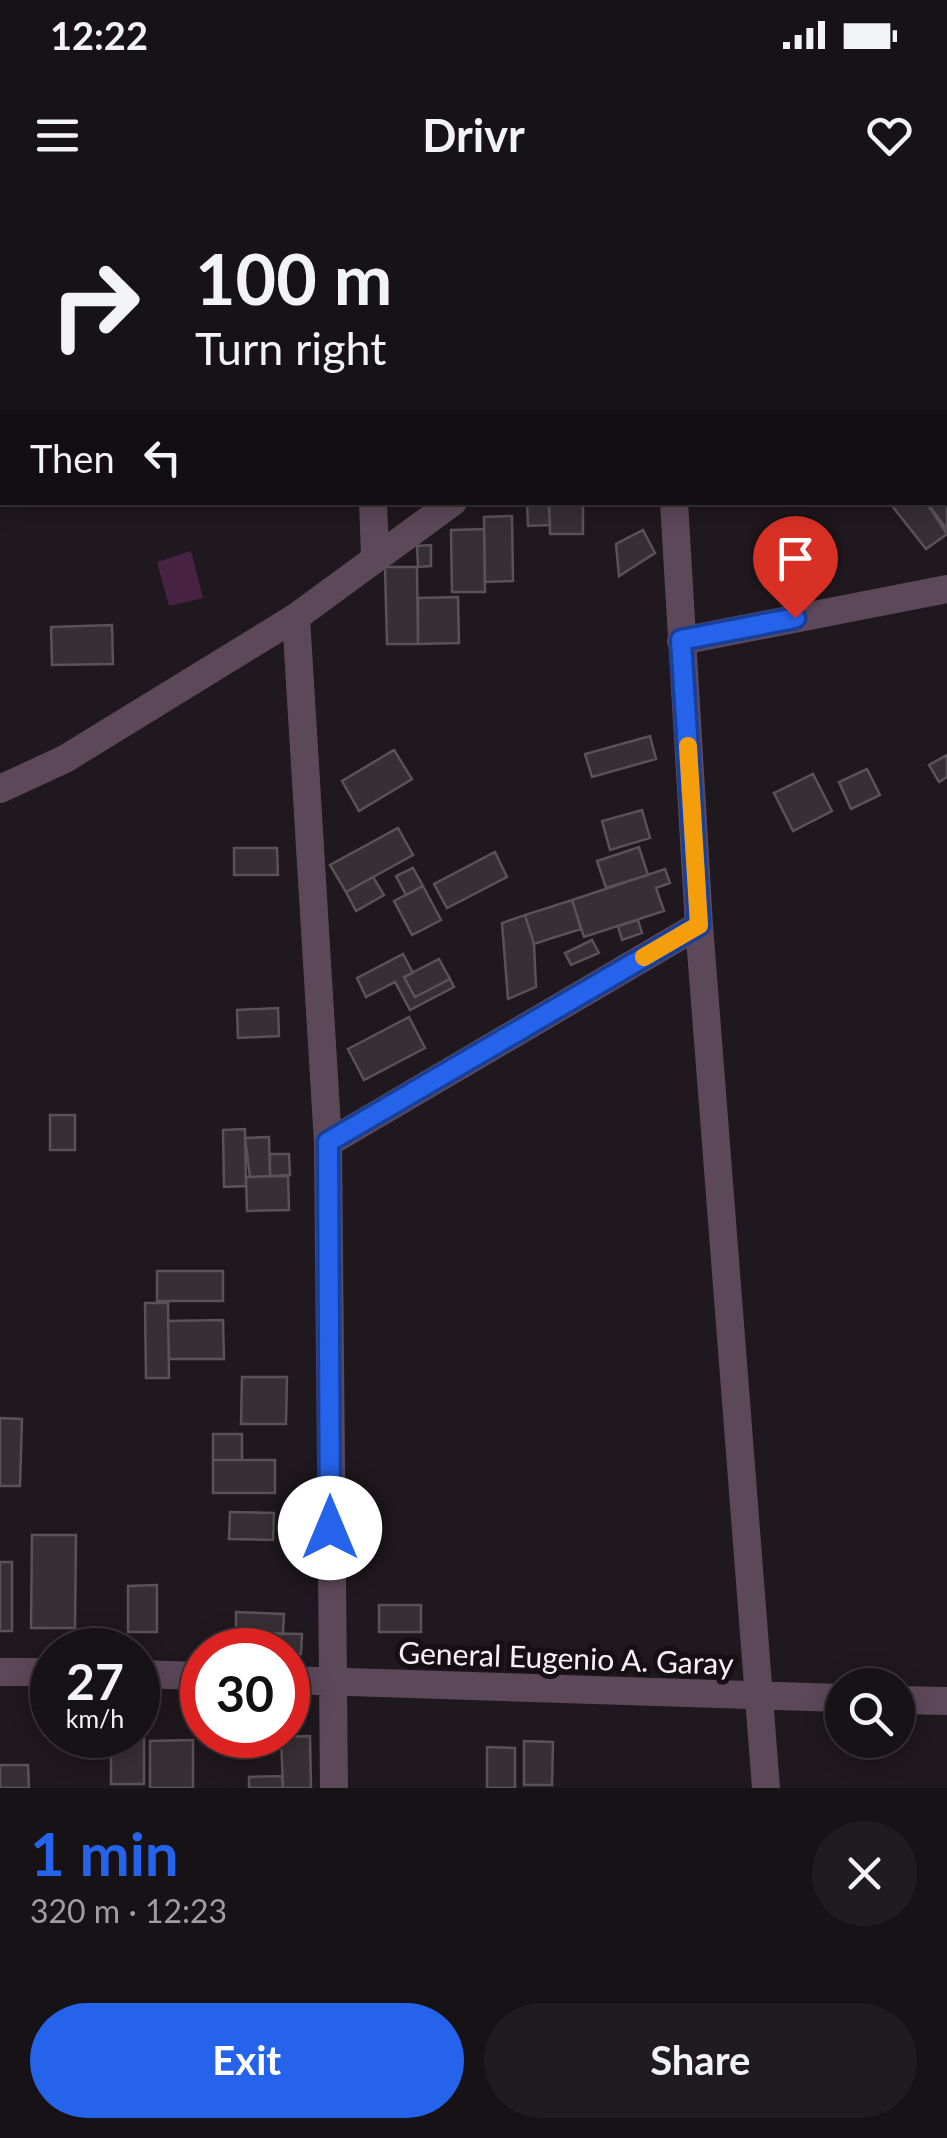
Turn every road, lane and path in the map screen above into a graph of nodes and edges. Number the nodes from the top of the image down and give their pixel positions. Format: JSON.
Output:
{"nodes":[{"id":1,"x":374,"y":505,"type":"edge"},
{"id":2,"x":449,"y":505,"type":"edge"},
{"id":3,"x":674,"y":505,"type":"edge"},
{"id":4,"x":376,"y":555,"type":"junction"},
{"id":5,"x":947,"y":589,"type":"edge"},
{"id":6,"x":296,"y":617,"type":"junction"},
{"id":7,"x":681,"y":640,"type":"junction"},
{"id":8,"x":0,"y":790,"type":"edge"},
{"id":9,"x":699,"y":925,"type":"junction"},
{"id":10,"x":328,"y":1142,"type":"junction"},
{"id":11,"x":0,"y":1672,"type":"edge"},
{"id":12,"x":30,"y":1672,"type":"edge"},
{"id":13,"x":310,"y":1681,"type":"edge"},
{"id":14,"x":331,"y":1682,"type":"junction"},
{"id":15,"x":759,"y":1696,"type":"junction"},
{"id":16,"x":825,"y":1698,"type":"edge"},
{"id":17,"x":915,"y":1700,"type":"edge"},
{"id":18,"x":947,"y":1701,"type":"edge"},
{"id":19,"x":334,"y":1788,"type":"edge"},
{"id":20,"x":766,"y":1788,"type":"edge"}],
"edges":[{"from":1,"to":4,"type":"street"},
{"from":2,"to":4,"type":"street"},
{"from":3,"to":7,"type":"street"},
{"from":4,"to":6,"type":"street"},
{"from":5,"to":7,"type":"street"},
{"from":6,"to":8,"type":"street"},
{"from":6,"to":10,"type":"street"},
{"from":7,"to":9,"type":"street"},
{"from":9,"to":10,"type":"street"},
{"from":9,"to":15,"type":"street"},
{"from":10,"to":14,"type":"street"},
{"from":11,"to":12,"type":"street"},
{"from":13,"to":14,"type":"street","name":"General Eugenio A. Garay"},
{"from":14,"to":15,"type":"street","name":"General Eugenio A. Garay"},
{"from":14,"to":19,"type":"street"},
{"from":15,"to":16,"type":"street","name":"General Eugenio A. Garay"},
{"from":15,"to":20,"type":"street"},
{"from":17,"to":18,"type":"street"}]}
